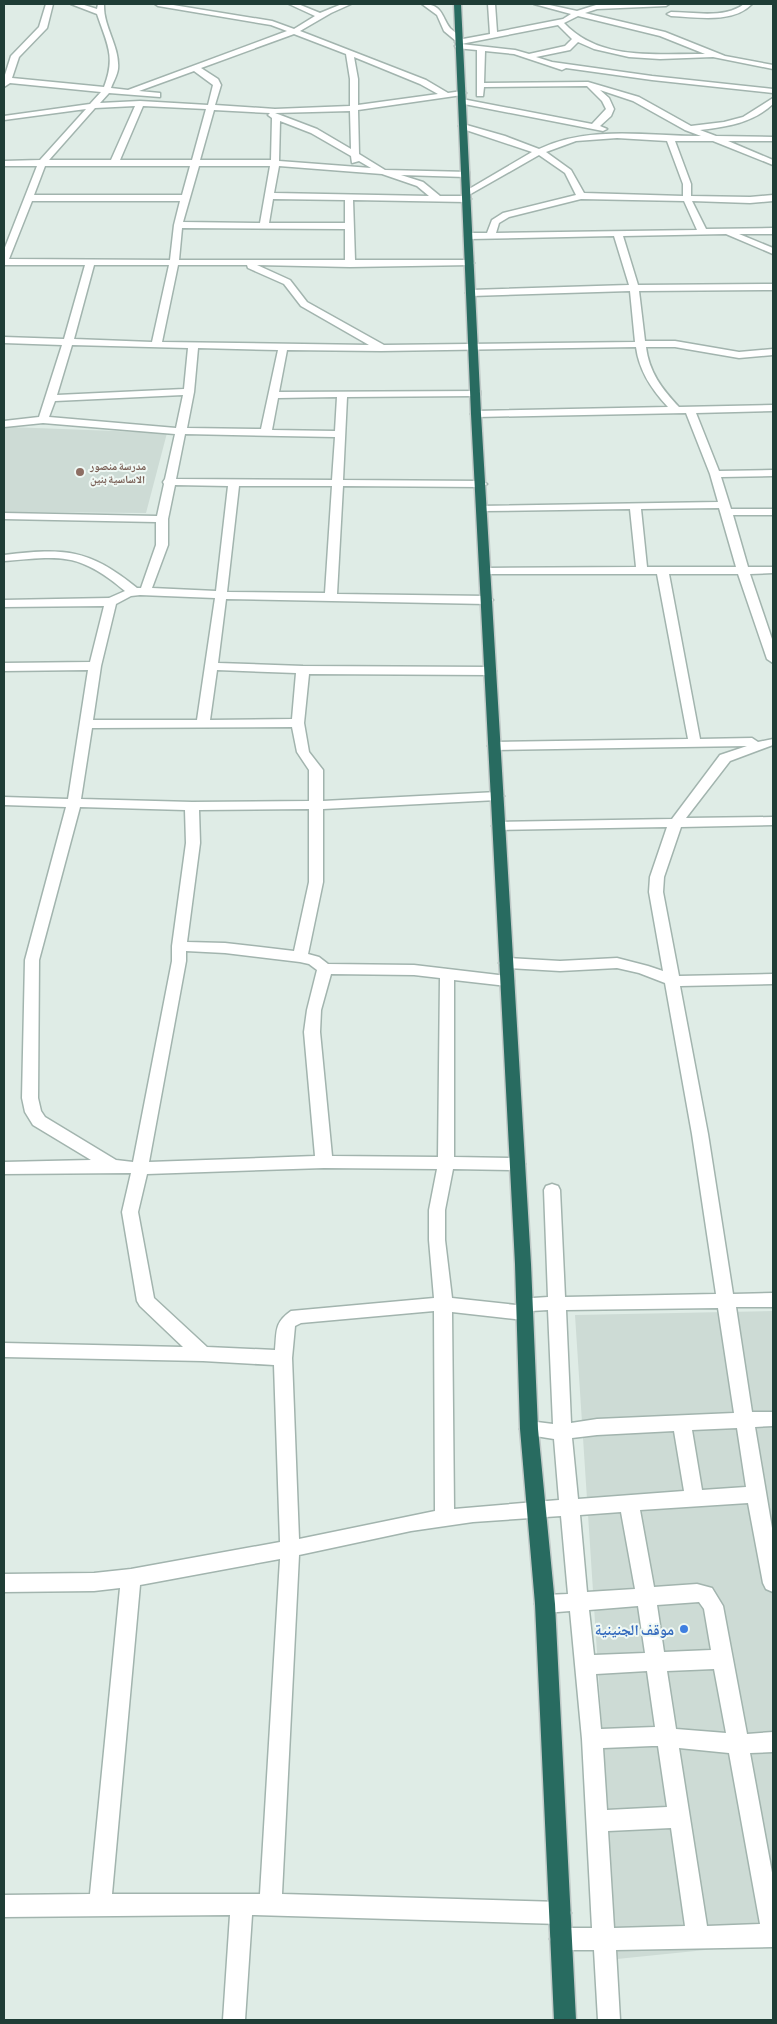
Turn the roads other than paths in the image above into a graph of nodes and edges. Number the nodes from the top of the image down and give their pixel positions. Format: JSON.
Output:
{"nodes":[{"id":1,"x":49,"y":4,"type":"edge"},
{"id":2,"x":75,"y":4,"type":"edge"},
{"id":3,"x":101,"y":4,"type":"edge"},
{"id":4,"x":158,"y":4,"type":"edge"},
{"id":5,"x":292,"y":4,"type":"edge"},
{"id":6,"x":348,"y":4,"type":"edge"},
{"id":7,"x":425,"y":4,"type":"edge"},
{"id":8,"x":457,"y":4,"type":"edge"},
{"id":9,"x":491,"y":4,"type":"edge"},
{"id":10,"x":537,"y":4,"type":"edge"},
{"id":11,"x":627,"y":4,"type":"edge"},
{"id":12,"x":666,"y":4,"type":"edge"},
{"id":13,"x":748,"y":4,"type":"edge"},
{"id":14,"x":691,"y":6,"type":"dead end"},
{"id":15,"x":100,"y":14,"type":"junction"},
{"id":16,"x":576,"y":14,"type":"junction"},
{"id":17,"x":671,"y":14,"type":"junction"},
{"id":18,"x":696,"y":14,"type":"junction"},
{"id":19,"x":321,"y":16,"type":"junction"},
{"id":20,"x":559,"y":22,"type":"junction"},
{"id":21,"x":295,"y":31,"type":"junction"},
{"id":22,"x":666,"y":31,"type":"junction"},
{"id":23,"x":494,"y":34,"type":"junction"},
{"id":24,"x":577,"y":39,"type":"junction"},
{"id":25,"x":459,"y":42,"type":"junction"},
{"id":26,"x":481,"y":48,"type":"junction"},
{"id":27,"x":350,"y":53,"type":"junction"},
{"id":28,"x":530,"y":56,"type":"junction"},
{"id":29,"x":719,"y":57,"type":"junction"},
{"id":30,"x":652,"y":58,"type":"junction"},
{"id":31,"x":554,"y":64,"type":"junction"},
{"id":32,"x":773,"y":67,"type":"edge"},
{"id":33,"x":194,"y":68,"type":"junction"},
{"id":34,"x":634,"y":75,"type":"junction"},
{"id":35,"x":5,"y":82,"type":"edge"},
{"id":36,"x":588,"y":84,"type":"junction"},
{"id":37,"x":480,"y":86,"type":"junction"},
{"id":38,"x":106,"y":90,"type":"junction"},
{"id":39,"x":773,"y":91,"type":"edge"},
{"id":40,"x":128,"y":92,"type":"junction"},
{"id":41,"x":446,"y":95,"type":"junction"},
{"id":42,"x":462,"y":97,"type":"junction"},
{"id":43,"x":773,"y":100,"type":"edge"},
{"id":44,"x":140,"y":103,"type":"junction"},
{"id":45,"x":212,"y":103,"type":"junction"},
{"id":46,"x":480,"y":105,"type":"junction"},
{"id":47,"x":91,"y":106,"type":"junction"},
{"id":48,"x":353,"y":109,"type":"junction"},
{"id":49,"x":257,"y":110,"type":"junction"},
{"id":50,"x":276,"y":117,"type":"junction"},
{"id":51,"x":4,"y":118,"type":"edge"},
{"id":52,"x":463,"y":126,"type":"junction"},
{"id":53,"x":594,"y":128,"type":"junction"},
{"id":54,"x":690,"y":129,"type":"junction"},
{"id":55,"x":654,"y":138,"type":"junction"},
{"id":56,"x":670,"y":138,"type":"junction"},
{"id":57,"x":712,"y":139,"type":"junction"},
{"id":58,"x":773,"y":139,"type":"edge"},
{"id":59,"x":354,"y":154,"type":"junction"},
{"id":60,"x":540,"y":154,"type":"junction"},
{"id":61,"x":115,"y":162,"type":"junction"},
{"id":62,"x":4,"y":163,"type":"edge"},
{"id":63,"x":42,"y":163,"type":"junction"},
{"id":64,"x":195,"y":163,"type":"junction"},
{"id":65,"x":276,"y":163,"type":"junction"},
{"id":66,"x":773,"y":163,"type":"edge"},
{"id":67,"x":356,"y":170,"type":"junction"},
{"id":68,"x":383,"y":172,"type":"junction"},
{"id":69,"x":466,"y":174,"type":"junction"},
{"id":70,"x":268,"y":196,"type":"junction"},
{"id":71,"x":581,"y":196,"type":"junction"},
{"id":72,"x":467,"y":197,"type":"junction"},
{"id":73,"x":30,"y":198,"type":"junction"},
{"id":74,"x":184,"y":198,"type":"junction"},
{"id":75,"x":349,"y":198,"type":"junction"},
{"id":76,"x":687,"y":198,"type":"junction"},
{"id":77,"x":773,"y":198,"type":"edge"},
{"id":78,"x":438,"y":199,"type":"junction"},
{"id":79,"x":178,"y":225,"type":"junction"},
{"id":80,"x":4,"y":226,"type":"edge"},
{"id":81,"x":264,"y":226,"type":"junction"},
{"id":82,"x":350,"y":226,"type":"junction"},
{"id":83,"x":17,"y":227,"type":"junction"},
{"id":84,"x":702,"y":231,"type":"junction"},
{"id":85,"x":724,"y":231,"type":"junction"},
{"id":86,"x":773,"y":231,"type":"edge"},
{"id":87,"x":618,"y":233,"type":"junction"},
{"id":88,"x":468,"y":236,"type":"junction"},
{"id":89,"x":491,"y":236,"type":"junction"},
{"id":90,"x":773,"y":251,"type":"edge"},
{"id":91,"x":4,"y":261,"type":"edge"},
{"id":92,"x":90,"y":263,"type":"junction"},
{"id":93,"x":469,"y":263,"type":"junction"},
{"id":94,"x":174,"y":264,"type":"junction"},
{"id":95,"x":246,"y":264,"type":"junction"},
{"id":96,"x":350,"y":264,"type":"junction"},
{"id":97,"x":634,"y":288,"type":"junction"},
{"id":98,"x":773,"y":288,"type":"edge"},
{"id":99,"x":471,"y":293,"type":"junction"},
{"id":100,"x":4,"y":340,"type":"edge"},
{"id":101,"x":68,"y":342,"type":"junction"},
{"id":102,"x":640,"y":344,"type":"junction"},
{"id":103,"x":156,"y":345,"type":"junction"},
{"id":104,"x":193,"y":346,"type":"junction"},
{"id":105,"x":283,"y":347,"type":"junction"},
{"id":106,"x":381,"y":348,"type":"junction"},
{"id":107,"x":474,"y":348,"type":"junction"},
{"id":108,"x":773,"y":352,"type":"edge"},
{"id":109,"x":189,"y":392,"type":"junction"},
{"id":110,"x":476,"y":393,"type":"junction"},
{"id":111,"x":273,"y":395,"type":"junction"},
{"id":112,"x":342,"y":396,"type":"junction"},
{"id":113,"x":51,"y":398,"type":"junction"},
{"id":114,"x":773,"y":408,"type":"edge"},
{"id":115,"x":676,"y":410,"type":"junction"},
{"id":116,"x":690,"y":410,"type":"junction"},
{"id":117,"x":476,"y":414,"type":"junction"},
{"id":118,"x":43,"y":420,"type":"junction"},
{"id":119,"x":4,"y":424,"type":"edge"},
{"id":120,"x":180,"y":431,"type":"junction"},
{"id":121,"x":266,"y":432,"type":"junction"},
{"id":122,"x":340,"y":434,"type":"junction"},
{"id":123,"x":773,"y":472,"type":"edge"},
{"id":124,"x":715,"y":474,"type":"junction"},
{"id":125,"x":168,"y":482,"type":"junction"},
{"id":126,"x":234,"y":483,"type":"junction"},
{"id":127,"x":336,"y":484,"type":"junction"},
{"id":128,"x":482,"y":484,"type":"junction"},
{"id":129,"x":635,"y":506,"type":"junction"},
{"id":130,"x":483,"y":508,"type":"junction"},
{"id":131,"x":726,"y":508,"type":"junction"},
{"id":132,"x":773,"y":512,"type":"edge"},
{"id":133,"x":4,"y":516,"type":"edge"},
{"id":134,"x":162,"y":519,"type":"junction"},
{"id":135,"x":4,"y":558,"type":"edge"},
{"id":136,"x":642,"y":570,"type":"junction"},
{"id":137,"x":662,"y":570,"type":"junction"},
{"id":138,"x":743,"y":570,"type":"junction"},
{"id":139,"x":773,"y":570,"type":"edge"},
{"id":140,"x":486,"y":571,"type":"junction"},
{"id":141,"x":139,"y":591,"type":"junction"},
{"id":142,"x":221,"y":595,"type":"junction"},
{"id":143,"x":331,"y":598,"type":"junction"},
{"id":144,"x":487,"y":600,"type":"junction"},
{"id":145,"x":111,"y":602,"type":"junction"},
{"id":146,"x":4,"y":603,"type":"edge"},
{"id":147,"x":773,"y":659,"type":"edge"},
{"id":148,"x":95,"y":666,"type":"junction"},
{"id":149,"x":212,"y":666,"type":"junction"},
{"id":150,"x":4,"y":667,"type":"edge"},
{"id":151,"x":303,"y":670,"type":"junction"},
{"id":152,"x":490,"y":671,"type":"junction"},
{"id":153,"x":88,"y":724,"type":"junction"},
{"id":154,"x":203,"y":724,"type":"junction"},
{"id":155,"x":298,"y":724,"type":"junction"},
{"id":156,"x":772,"y":742,"type":"edge"},
{"id":157,"x":695,"y":744,"type":"junction"},
{"id":158,"x":494,"y":746,"type":"junction"},
{"id":159,"x":497,"y":796,"type":"junction"},
{"id":160,"x":4,"y":801,"type":"edge"},
{"id":161,"x":74,"y":803,"type":"junction"},
{"id":162,"x":315,"y":805,"type":"junction"},
{"id":163,"x":192,"y":806,"type":"junction"},
{"id":164,"x":773,"y":821,"type":"edge"},
{"id":165,"x":675,"y":824,"type":"junction"},
{"id":166,"x":499,"y":826,"type":"junction"},
{"id":167,"x":179,"y":946,"type":"junction"},
{"id":168,"x":300,"y":957,"type":"junction"},
{"id":169,"x":506,"y":963,"type":"junction"},
{"id":170,"x":325,"y":969,"type":"junction"},
{"id":171,"x":447,"y":974,"type":"junction"},
{"id":172,"x":773,"y":979,"type":"edge"},
{"id":173,"x":507,"y":981,"type":"junction"},
{"id":174,"x":673,"y":981,"type":"junction"},
{"id":175,"x":324,"y":1162,"type":"junction"},
{"id":176,"x":446,"y":1163,"type":"junction"},
{"id":177,"x":517,"y":1164,"type":"junction"},
{"id":178,"x":113,"y":1166,"type":"junction"},
{"id":179,"x":4,"y":1168,"type":"edge"},
{"id":180,"x":140,"y":1168,"type":"junction"},
{"id":181,"x":552,"y":1190,"type":"dead end"},
{"id":182,"x":773,"y":1300,"type":"edge"},
{"id":183,"x":726,"y":1301,"type":"junction"},
{"id":184,"x":558,"y":1302,"type":"junction"},
{"id":185,"x":443,"y":1304,"type":"junction"},
{"id":186,"x":524,"y":1308,"type":"junction"},
{"id":187,"x":4,"y":1350,"type":"edge"},
{"id":188,"x":203,"y":1354,"type":"junction"},
{"id":189,"x":282,"y":1358,"type":"junction"},
{"id":190,"x":773,"y":1419,"type":"edge"},
{"id":191,"x":744,"y":1420,"type":"junction"},
{"id":192,"x":682,"y":1423,"type":"junction"},
{"id":193,"x":529,"y":1429,"type":"junction"},
{"id":194,"x":562,"y":1432,"type":"junction"},
{"id":195,"x":756,"y":1494,"type":"junction"},
{"id":196,"x":694,"y":1498,"type":"junction"},
{"id":197,"x":628,"y":1503,"type":"junction"},
{"id":198,"x":570,"y":1507,"type":"junction"},
{"id":199,"x":536,"y":1510,"type":"junction"},
{"id":200,"x":445,"y":1518,"type":"junction"},
{"id":201,"x":290,"y":1548,"type":"junction"},
{"id":202,"x":771,"y":1563,"type":"edge"},
{"id":203,"x":131,"y":1578,"type":"junction"},
{"id":204,"x":4,"y":1583,"type":"edge"},
{"id":205,"x":773,"y":1583,"type":"edge"},
{"id":206,"x":646,"y":1597,"type":"junction"},
{"id":207,"x":578,"y":1602,"type":"junction"},
{"id":208,"x":545,"y":1604,"type":"junction"},
{"id":209,"x":723,"y":1659,"type":"junction"},
{"id":210,"x":655,"y":1662,"type":"junction"},
{"id":211,"x":585,"y":1665,"type":"junction"},
{"id":212,"x":667,"y":1737,"type":"junction"},
{"id":213,"x":592,"y":1739,"type":"junction"},
{"id":214,"x":773,"y":1742,"type":"edge"},
{"id":215,"x":738,"y":1744,"type":"junction"},
{"id":216,"x":679,"y":1817,"type":"junction"},
{"id":217,"x":598,"y":1821,"type":"junction"},
{"id":218,"x":242,"y":1904,"type":"junction"},
{"id":219,"x":100,"y":1905,"type":"junction"},
{"id":220,"x":270,"y":1905,"type":"junction"},
{"id":221,"x":4,"y":1906,"type":"edge"},
{"id":222,"x":560,"y":1913,"type":"junction"},
{"id":223,"x":773,"y":1936,"type":"edge"},
{"id":224,"x":698,"y":1938,"type":"junction"},
{"id":225,"x":561,"y":1939,"type":"junction"},
{"id":226,"x":605,"y":1939,"type":"junction"},
{"id":227,"x":234,"y":2020,"type":"edge"},
{"id":228,"x":565,"y":2020,"type":"edge"},
{"id":229,"x":609,"y":2020,"type":"edge"}],
"edges":[{"from":1,"to":35,"type":"street"},
{"from":2,"to":15,"type":"street"},
{"from":3,"to":15,"type":"street"},
{"from":4,"to":21,"type":"street"},
{"from":5,"to":19,"type":"street"},
{"from":6,"to":19,"type":"street"},
{"from":7,"to":25,"type":"street"},
{"from":8,"to":25,"type":"highway"},
{"from":9,"to":23,"type":"street"},
{"from":10,"to":16,"type":"street"},
{"from":11,"to":12,"type":"street"},
{"from":11,"to":16,"type":"street"},
{"from":12,"to":17,"type":"street"},
{"from":13,"to":18,"type":"street"},
{"from":14,"to":18,"type":"street"},
{"from":15,"to":38,"type":"street"},
{"from":16,"to":20,"type":"street"},
{"from":16,"to":22,"type":"street"},
{"from":17,"to":18,"type":"street"},
{"from":17,"to":22,"type":"street"},
{"from":19,"to":21,"type":"street"},
{"from":20,"to":23,"type":"street"},
{"from":20,"to":24,"type":"street"},
{"from":21,"to":27,"type":"street"},
{"from":21,"to":33,"type":"street"},
{"from":22,"to":29,"type":"street"},
{"from":22,"to":30,"type":"street"},
{"from":23,"to":25,"type":"street"},
{"from":24,"to":28,"type":"street"},
{"from":24,"to":30,"type":"street"},
{"from":25,"to":26,"type":"street"},
{"from":25,"to":42,"type":"highway"},
{"from":26,"to":28,"type":"street"},
{"from":26,"to":37,"type":"street"},
{"from":27,"to":41,"type":"street"},
{"from":27,"to":48,"type":"street"},
{"from":28,"to":31,"type":"street"},
{"from":29,"to":30,"type":"street"},
{"from":29,"to":32,"type":"street"},
{"from":30,"to":34,"type":"street"},
{"from":31,"to":34,"type":"street"},
{"from":31,"to":36,"type":"street"},
{"from":33,"to":40,"type":"street"},
{"from":33,"to":45,"type":"street"},
{"from":34,"to":39,"type":"street"},
{"from":35,"to":38,"type":"street"},
{"from":36,"to":37,"type":"street"},
{"from":36,"to":53,"type":"street"},
{"from":36,"to":54,"type":"street"},
{"from":37,"to":46,"type":"street"},
{"from":38,"to":40,"type":"street"},
{"from":38,"to":47,"type":"street"},
{"from":40,"to":45,"type":"street"},
{"from":41,"to":42,"type":"street"},
{"from":41,"to":48,"type":"street"},
{"from":42,"to":46,"type":"street"},
{"from":42,"to":52,"type":"highway"},
{"from":43,"to":54,"type":"street"},
{"from":44,"to":45,"type":"street"},
{"from":44,"to":47,"type":"street"},
{"from":44,"to":61,"type":"street"},
{"from":45,"to":49,"type":"street"},
{"from":45,"to":64,"type":"street"},
{"from":46,"to":53,"type":"street"},
{"from":47,"to":51,"type":"street"},
{"from":47,"to":63,"type":"street"},
{"from":48,"to":49,"type":"street"},
{"from":48,"to":59,"type":"street"},
{"from":49,"to":50,"type":"street"},
{"from":50,"to":59,"type":"street"},
{"from":50,"to":65,"type":"street"},
{"from":52,"to":60,"type":"street"},
{"from":52,"to":69,"type":"highway"},
{"from":53,"to":55,"type":"street"},
{"from":54,"to":56,"type":"street"},
{"from":54,"to":57,"type":"street"},
{"from":55,"to":56,"type":"street"},
{"from":55,"to":60,"type":"street"},
{"from":56,"to":57,"type":"street"},
{"from":56,"to":76,"type":"street"},
{"from":57,"to":58,"type":"street"},
{"from":57,"to":66,"type":"street"},
{"from":59,"to":67,"type":"street"},
{"from":59,"to":68,"type":"street"},
{"from":60,"to":71,"type":"street"},
{"from":60,"to":72,"type":"street"},
{"from":61,"to":63,"type":"street"},
{"from":61,"to":64,"type":"street"},
{"from":62,"to":63,"type":"street"},
{"from":63,"to":73,"type":"street"},
{"from":64,"to":65,"type":"street"},
{"from":64,"to":74,"type":"street"},
{"from":65,"to":67,"type":"street"},
{"from":65,"to":70,"type":"street"},
{"from":67,"to":68,"type":"street"},
{"from":68,"to":69,"type":"street"},
{"from":68,"to":78,"type":"street"},
{"from":69,"to":72,"type":"highway"},
{"from":70,"to":75,"type":"street"},
{"from":70,"to":81,"type":"street"},
{"from":71,"to":76,"type":"street"},
{"from":71,"to":89,"type":"street"},
{"from":72,"to":78,"type":"street"},
{"from":72,"to":88,"type":"highway"},
{"from":73,"to":74,"type":"street"},
{"from":73,"to":83,"type":"street"},
{"from":74,"to":79,"type":"street"},
{"from":75,"to":78,"type":"street"},
{"from":75,"to":82,"type":"street"},
{"from":76,"to":77,"type":"street"},
{"from":76,"to":84,"type":"street"},
{"from":79,"to":81,"type":"street"},
{"from":79,"to":94,"type":"street"},
{"from":80,"to":83,"type":"street"},
{"from":81,"to":82,"type":"street"},
{"from":82,"to":96,"type":"street"},
{"from":83,"to":91,"type":"street"},
{"from":84,"to":85,"type":"street"},
{"from":84,"to":87,"type":"street"},
{"from":85,"to":86,"type":"street"},
{"from":85,"to":90,"type":"street"},
{"from":87,"to":89,"type":"street"},
{"from":87,"to":97,"type":"street"},
{"from":88,"to":89,"type":"street"},
{"from":88,"to":93,"type":"highway"},
{"from":91,"to":92,"type":"street"},
{"from":92,"to":94,"type":"street"},
{"from":92,"to":101,"type":"street"},
{"from":93,"to":96,"type":"street"},
{"from":93,"to":99,"type":"highway"},
{"from":94,"to":95,"type":"street"},
{"from":94,"to":103,"type":"street"},
{"from":95,"to":96,"type":"street"},
{"from":95,"to":106,"type":"street"},
{"from":97,"to":98,"type":"street"},
{"from":97,"to":99,"type":"street"},
{"from":97,"to":102,"type":"street"},
{"from":99,"to":107,"type":"highway"},
{"from":100,"to":101,"type":"street"},
{"from":101,"to":103,"type":"street"},
{"from":101,"to":113,"type":"street"},
{"from":102,"to":107,"type":"street"},
{"from":102,"to":108,"type":"street"},
{"from":102,"to":115,"type":"street"},
{"from":103,"to":104,"type":"street"},
{"from":104,"to":105,"type":"street"},
{"from":104,"to":109,"type":"street"},
{"from":105,"to":106,"type":"street"},
{"from":105,"to":111,"type":"street"},
{"from":106,"to":107,"type":"street"},
{"from":107,"to":110,"type":"highway"},
{"from":109,"to":113,"type":"street"},
{"from":109,"to":120,"type":"street"},
{"from":110,"to":112,"type":"street"},
{"from":110,"to":117,"type":"highway"},
{"from":111,"to":112,"type":"street"},
{"from":111,"to":121,"type":"street"},
{"from":112,"to":122,"type":"street"},
{"from":113,"to":118,"type":"street"},
{"from":114,"to":116,"type":"street"},
{"from":115,"to":116,"type":"street"},
{"from":115,"to":117,"type":"street"},
{"from":116,"to":124,"type":"street"},
{"from":117,"to":128,"type":"highway"},
{"from":118,"to":119,"type":"street"},
{"from":118,"to":120,"type":"street"},
{"from":120,"to":121,"type":"street"},
{"from":120,"to":125,"type":"street"},
{"from":121,"to":122,"type":"street"},
{"from":122,"to":127,"type":"street"},
{"from":123,"to":124,"type":"street"},
{"from":124,"to":131,"type":"street"},
{"from":125,"to":126,"type":"street"},
{"from":125,"to":134,"type":"street"},
{"from":126,"to":127,"type":"street"},
{"from":126,"to":142,"type":"street"},
{"from":127,"to":128,"type":"street"},
{"from":127,"to":143,"type":"street"},
{"from":128,"to":130,"type":"highway"},
{"from":129,"to":130,"type":"street"},
{"from":129,"to":131,"type":"street"},
{"from":129,"to":136,"type":"street"},
{"from":130,"to":140,"type":"highway"},
{"from":131,"to":132,"type":"street"},
{"from":131,"to":138,"type":"street"},
{"from":133,"to":134,"type":"street"},
{"from":134,"to":141,"type":"street"},
{"from":135,"to":141,"type":"street"},
{"from":136,"to":137,"type":"street"},
{"from":136,"to":140,"type":"street"},
{"from":137,"to":138,"type":"street"},
{"from":137,"to":157,"type":"street"},
{"from":138,"to":139,"type":"street"},
{"from":138,"to":147,"type":"street"},
{"from":140,"to":144,"type":"highway"},
{"from":141,"to":142,"type":"street"},
{"from":141,"to":145,"type":"street"},
{"from":142,"to":143,"type":"street"},
{"from":142,"to":149,"type":"street"},
{"from":143,"to":144,"type":"street"},
{"from":144,"to":152,"type":"highway"},
{"from":145,"to":146,"type":"street"},
{"from":145,"to":148,"type":"street"},
{"from":148,"to":150,"type":"street"},
{"from":148,"to":153,"type":"street"},
{"from":149,"to":151,"type":"street"},
{"from":149,"to":154,"type":"street"},
{"from":151,"to":152,"type":"street"},
{"from":151,"to":155,"type":"street"},
{"from":152,"to":158,"type":"highway"},
{"from":153,"to":154,"type":"street"},
{"from":153,"to":161,"type":"street"},
{"from":154,"to":155,"type":"street"},
{"from":155,"to":162,"type":"street"},
{"from":156,"to":157,"type":"street"},
{"from":156,"to":165,"type":"street"},
{"from":157,"to":158,"type":"street"},
{"from":158,"to":159,"type":"highway"},
{"from":159,"to":162,"type":"street"},
{"from":159,"to":166,"type":"highway"},
{"from":160,"to":161,"type":"street"},
{"from":161,"to":163,"type":"street"},
{"from":161,"to":178,"type":"street"},
{"from":162,"to":163,"type":"street"},
{"from":162,"to":168,"type":"street"},
{"from":163,"to":167,"type":"street"},
{"from":164,"to":165,"type":"street"},
{"from":165,"to":166,"type":"street"},
{"from":165,"to":174,"type":"street"},
{"from":166,"to":169,"type":"highway"},
{"from":167,"to":168,"type":"street"},
{"from":167,"to":180,"type":"street"},
{"from":168,"to":170,"type":"street"},
{"from":169,"to":173,"type":"highway"},
{"from":169,"to":174,"type":"street"},
{"from":170,"to":171,"type":"street"},
{"from":170,"to":175,"type":"street"},
{"from":171,"to":173,"type":"street"},
{"from":171,"to":176,"type":"street"},
{"from":172,"to":174,"type":"street"},
{"from":173,"to":177,"type":"highway"},
{"from":174,"to":183,"type":"street"},
{"from":175,"to":176,"type":"street"},
{"from":175,"to":180,"type":"street"},
{"from":176,"to":177,"type":"street"},
{"from":176,"to":185,"type":"street"},
{"from":177,"to":186,"type":"highway"},
{"from":178,"to":179,"type":"street"},
{"from":178,"to":180,"type":"street"},
{"from":180,"to":188,"type":"street"},
{"from":181,"to":184,"type":"street"},
{"from":182,"to":183,"type":"street"},
{"from":183,"to":184,"type":"street"},
{"from":183,"to":191,"type":"street"},
{"from":184,"to":186,"type":"street"},
{"from":184,"to":194,"type":"street"},
{"from":185,"to":186,"type":"street"},
{"from":185,"to":189,"type":"street"},
{"from":185,"to":200,"type":"street"},
{"from":186,"to":193,"type":"highway"},
{"from":187,"to":188,"type":"street"},
{"from":188,"to":189,"type":"street"},
{"from":189,"to":201,"type":"street"},
{"from":190,"to":191,"type":"street"},
{"from":191,"to":192,"type":"street"},
{"from":191,"to":195,"type":"street"},
{"from":192,"to":194,"type":"street"},
{"from":192,"to":196,"type":"street"},
{"from":193,"to":194,"type":"street"},
{"from":193,"to":199,"type":"highway"},
{"from":194,"to":198,"type":"street"},
{"from":195,"to":196,"type":"street"},
{"from":195,"to":202,"type":"street"},
{"from":196,"to":197,"type":"street"},
{"from":197,"to":198,"type":"street"},
{"from":197,"to":206,"type":"street"},
{"from":198,"to":199,"type":"street"},
{"from":198,"to":207,"type":"street"},
{"from":199,"to":200,"type":"street"},
{"from":199,"to":208,"type":"highway"},
{"from":200,"to":201,"type":"street"},
{"from":201,"to":203,"type":"street"},
{"from":201,"to":220,"type":"street"},
{"from":202,"to":205,"type":"street"},
{"from":203,"to":204,"type":"street"},
{"from":203,"to":219,"type":"street"},
{"from":206,"to":207,"type":"street"},
{"from":206,"to":209,"type":"street"},
{"from":206,"to":210,"type":"street"},
{"from":207,"to":208,"type":"street"},
{"from":207,"to":211,"type":"street"},
{"from":208,"to":222,"type":"highway"},
{"from":209,"to":210,"type":"street"},
{"from":209,"to":215,"type":"street"},
{"from":210,"to":211,"type":"street"},
{"from":210,"to":212,"type":"street"},
{"from":211,"to":213,"type":"street"},
{"from":212,"to":213,"type":"street"},
{"from":212,"to":215,"type":"street"},
{"from":212,"to":216,"type":"street"},
{"from":213,"to":217,"type":"street"},
{"from":214,"to":215,"type":"street"},
{"from":215,"to":223,"type":"street"},
{"from":216,"to":217,"type":"street"},
{"from":216,"to":224,"type":"street"},
{"from":217,"to":226,"type":"street"},
{"from":218,"to":219,"type":"street"},
{"from":218,"to":220,"type":"street"},
{"from":218,"to":227,"type":"street"},
{"from":219,"to":221,"type":"street"},
{"from":220,"to":222,"type":"street"},
{"from":222,"to":225,"type":"highway"},
{"from":223,"to":224,"type":"street"},
{"from":224,"to":226,"type":"street"},
{"from":225,"to":226,"type":"street"},
{"from":225,"to":228,"type":"highway"},
{"from":226,"to":229,"type":"street"}]}
